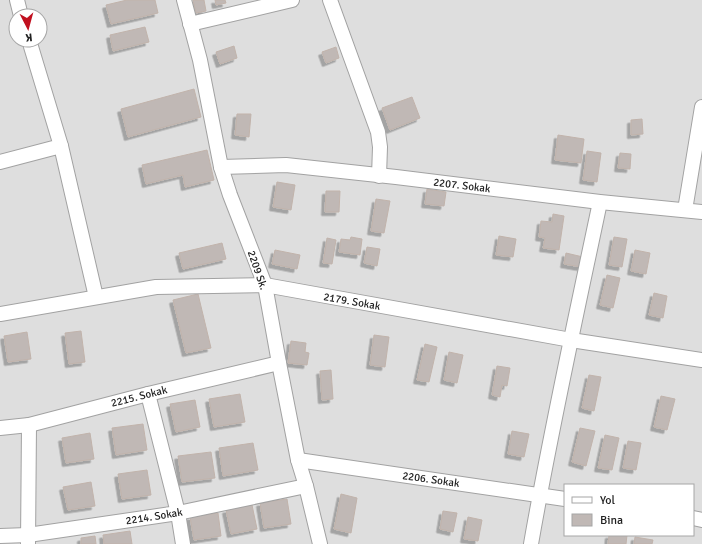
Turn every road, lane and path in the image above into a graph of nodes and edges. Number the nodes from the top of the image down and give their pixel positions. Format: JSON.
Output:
{"nodes":[{"id":1,"x":184,"y":0,"type":"edge"},
{"id":2,"x":292,"y":0,"type":"edge"},
{"id":3,"x":330,"y":0,"type":"edge"},
{"id":4,"x":190,"y":24,"type":"junction"},
{"id":5,"x":31,"y":48,"type":"edge"},
{"id":6,"x":702,"y":107,"type":"edge"},
{"id":7,"x":62,"y":146,"type":"junction"},
{"id":8,"x":0,"y":162,"type":"edge"},
{"id":9,"x":221,"y":167,"type":"junction"},
{"id":10,"x":380,"y":176,"type":"junction"},
{"id":11,"x":600,"y":202,"type":"junction"},
{"id":12,"x":685,"y":210,"type":"junction"},
{"id":13,"x":702,"y":212,"type":"edge"},
{"id":14,"x":265,"y":285,"type":"junction"},
{"id":15,"x":96,"y":297,"type":"junction"},
{"id":16,"x":0,"y":314,"type":"edge"},
{"id":17,"x":571,"y":340,"type":"junction"},
{"id":18,"x":702,"y":360,"type":"edge"},
{"id":19,"x":279,"y":363,"type":"junction"},
{"id":20,"x":148,"y":394,"type":"junction"},
{"id":21,"x":29,"y":425,"type":"junction"},
{"id":22,"x":0,"y":428,"type":"edge"},
{"id":23,"x":298,"y":460,"type":"junction"},
{"id":24,"x":306,"y":486,"type":"junction"},
{"id":25,"x":540,"y":496,"type":"junction"},
{"id":26,"x":564,"y":499,"type":"edge"},
{"id":27,"x":178,"y":513,"type":"junction"},
{"id":28,"x":0,"y":536,"type":"edge"},
{"id":29,"x":28,"y":539,"type":"edge"},
{"id":30,"x":183,"y":544,"type":"edge"},
{"id":31,"x":320,"y":544,"type":"edge"},
{"id":32,"x":532,"y":544,"type":"edge"}],
"edges":[{"from":1,"to":4,"type":"street","name":"2209 Sk."},
{"from":2,"to":4,"type":"street"},
{"from":3,"to":10,"type":"street"},
{"from":4,"to":9,"type":"street","name":"2209 Sk."},
{"from":5,"to":7,"type":"street"},
{"from":6,"to":12,"type":"street"},
{"from":7,"to":8,"type":"street"},
{"from":7,"to":15,"type":"street"},
{"from":9,"to":10,"type":"street","name":"2207. Sokak"},
{"from":9,"to":14,"type":"street","name":"2209 Sk."},
{"from":10,"to":11,"type":"street","name":"2207. Sokak"},
{"from":11,"to":12,"type":"street","name":"2207. Sokak"},
{"from":11,"to":17,"type":"street"},
{"from":12,"to":13,"type":"street","name":"2207. Sokak"},
{"from":14,"to":15,"type":"street","name":"2179. Sokak"},
{"from":14,"to":17,"type":"street","name":"2179. Sokak"},
{"from":14,"to":19,"type":"street","name":"2209 Sk."},
{"from":15,"to":16,"type":"street","name":"2179. Sokak"},
{"from":17,"to":18,"type":"street","name":"2179. Sokak"},
{"from":17,"to":25,"type":"street"},
{"from":19,"to":20,"type":"street","name":"2215. Sokak"},
{"from":19,"to":23,"type":"street","name":"2209 Sk."},
{"from":20,"to":21,"type":"street","name":"2215. Sokak"},
{"from":20,"to":27,"type":"street"},
{"from":21,"to":22,"type":"street","name":"2215. Sokak"},
{"from":21,"to":29,"type":"street"},
{"from":23,"to":24,"type":"street","name":"2209 Sk."},
{"from":23,"to":25,"type":"street","name":"2206. Sokak"},
{"from":24,"to":27,"type":"street","name":"2214. Sokak"},
{"from":24,"to":31,"type":"street","name":"2209 Sk."},
{"from":25,"to":26,"type":"street","name":"2206. Sokak"},
{"from":25,"to":32,"type":"street"},
{"from":27,"to":29,"type":"street","name":"2214. Sokak"},
{"from":27,"to":30,"type":"street"},
{"from":28,"to":29,"type":"street","name":"2214. Sokak"}]}
